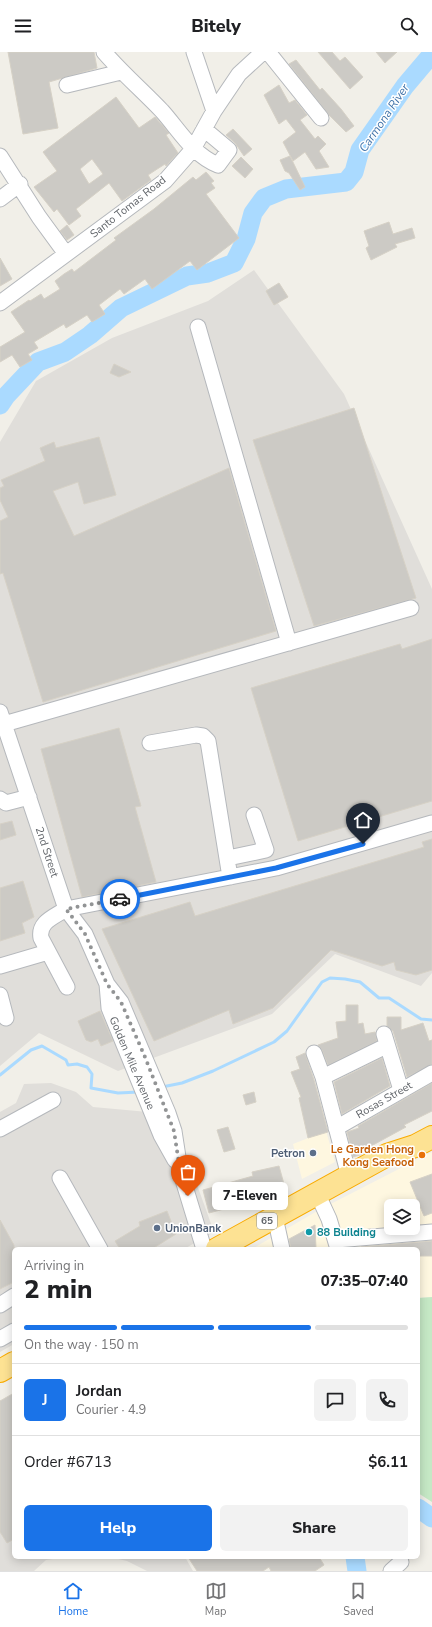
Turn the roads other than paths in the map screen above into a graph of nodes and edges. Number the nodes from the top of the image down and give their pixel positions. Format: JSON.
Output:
{"nodes":[{"id":1,"x":104,"y":52,"type":"edge"},
{"id":2,"x":194,"y":52,"type":"edge"},
{"id":3,"x":263,"y":52,"type":"edge"},
{"id":4,"x":268,"y":52,"type":"edge"},
{"id":5,"x":121,"y":72,"type":"junction"},
{"id":6,"x":67,"y":85,"type":"dead end"},
{"id":7,"x":214,"y":111,"type":"junction"},
{"id":8,"x":321,"y":118,"type":"dead end"},
{"id":9,"x":204,"y":129,"type":"junction"},
{"id":10,"x":193,"y":149,"type":"junction"},
{"id":11,"x":0,"y":156,"type":"edge"},
{"id":12,"x":20,"y":184,"type":"junction"},
{"id":13,"x":0,"y":199,"type":"edge"},
{"id":14,"x":66,"y":254,"type":"junction"},
{"id":15,"x":0,"y":303,"type":"edge"},
{"id":16,"x":198,"y":327,"type":"dead end"},
{"id":17,"x":410,"y":608,"type":"dead end"},
{"id":18,"x":289,"y":643,"type":"junction"},
{"id":19,"x":2,"y":718,"type":"edge"},
{"id":20,"x":150,"y":743,"type":"dead end"},
{"id":21,"x":28,"y":797,"type":"junction"},
{"id":22,"x":0,"y":799,"type":"edge"},
{"id":23,"x":254,"y":815,"type":"dead end"},
{"id":24,"x":432,"y":823,"type":"edge"},
{"id":25,"x":228,"y":858,"type":"junction"},
{"id":26,"x":230,"y":877,"type":"junction"},
{"id":27,"x":66,"y":909,"type":"junction"},
{"id":28,"x":48,"y":952,"type":"junction"},
{"id":29,"x":0,"y":966,"type":"edge"},
{"id":30,"x":107,"y":984,"type":"joint"},
{"id":31,"x":68,"y":987,"type":"dead end"},
{"id":32,"x":0,"y":995,"type":"edge"},
{"id":33,"x":6,"y":1018,"type":"dead end"},
{"id":34,"x":314,"y":1053,"type":"dead end"},
{"id":35,"x":432,"y":1073,"type":"edge"},
{"id":36,"x":323,"y":1077,"type":"junction"},
{"id":37,"x":401,"y":1090,"type":"junction"},
{"id":38,"x":53,"y":1100,"type":"dead end"},
{"id":39,"x":432,"y":1123,"type":"edge"},
{"id":40,"x":336,"y":1128,"type":"junction"},
{"id":41,"x":0,"y":1129,"type":"edge"},
{"id":42,"x":432,"y":1137,"type":"edge"},
{"id":43,"x":387,"y":1155,"type":"junction"},
{"id":44,"x":349,"y":1176,"type":"junction"},
{"id":45,"x":60,"y":1178,"type":"dead end"},
{"id":46,"x":317,"y":1193,"type":"junction"},
{"id":47,"x":275,"y":1216,"type":"junction"},
{"id":48,"x":432,"y":1232,"type":"edge"},
{"id":49,"x":242,"y":1243,"type":"edge"},
{"id":50,"x":337,"y":1244,"type":"edge"},
{"id":51,"x":99,"y":1247,"type":"edge"},
{"id":52,"x":203,"y":1247,"type":"edge"},
{"id":53,"x":225,"y":1247,"type":"edge"},
{"id":54,"x":282,"y":1247,"type":"edge"},
{"id":55,"x":12,"y":1297,"type":"edge"},
{"id":56,"x":0,"y":1305,"type":"edge"},
{"id":57,"x":12,"y":1332,"type":"edge"},
{"id":58,"x":0,"y":1338,"type":"edge"},
{"id":59,"x":12,"y":1364,"type":"edge"},
{"id":60,"x":0,"y":1371,"type":"edge"}],
"edges":[{"from":1,"to":5,"type":"street"},
{"from":2,"to":7,"type":"street"},
{"from":3,"to":7,"type":"street","name":"Santo Tomas Road"},
{"from":4,"to":8,"type":"street"},
{"from":5,"to":6,"type":"street"},
{"from":5,"to":10,"type":"street"},
{"from":7,"to":9,"type":"street","name":"Santo Tomas Road"},
{"from":9,"to":10,"type":"street","name":"Santo Tomas Road"},
{"from":9,"to":10,"type":"street"},
{"from":10,"to":14,"type":"street","name":"Santo Tomas Road"},
{"from":11,"to":12,"type":"street"},
{"from":12,"to":13,"type":"street"},
{"from":12,"to":14,"type":"street"},
{"from":14,"to":15,"type":"street","name":"Santo Tomas Road"},
{"from":16,"to":18,"type":"street"},
{"from":17,"to":18,"type":"street"},
{"from":18,"to":19,"type":"street"},
{"from":19,"to":21,"type":"street","name":"2nd Street"},
{"from":20,"to":25,"type":"street"},
{"from":21,"to":22,"type":"street"},
{"from":21,"to":27,"type":"street","name":"2nd Street"},
{"from":23,"to":25,"type":"street"},
{"from":24,"to":26,"type":"street"},
{"from":25,"to":26,"type":"street"},
{"from":26,"to":27,"type":"street"},
{"from":27,"to":28,"type":"street"},
{"from":27,"to":30,"type":"street","name":"2nd Street"},
{"from":28,"to":29,"type":"street"},
{"from":28,"to":31,"type":"street"},
{"from":30,"to":52,"type":"street","name":"Golden Mile Avenue"},
{"from":32,"to":33,"type":"street"},
{"from":34,"to":36,"type":"street"},
{"from":35,"to":37,"type":"street","name":"Rosas Street"},
{"from":36,"to":37,"type":"street"},
{"from":36,"to":40,"type":"street"},
{"from":37,"to":40,"type":"street","name":"Rosas Street"},
{"from":38,"to":41,"type":"street"},
{"from":39,"to":43,"type":"highway","number":"65"},
{"from":40,"to":44,"type":"street"},
{"from":42,"to":43,"type":"highway","number":"65"},
{"from":43,"to":44,"type":"highway","number":"65"},
{"from":44,"to":46,"type":"highway","number":"65"},
{"from":45,"to":51,"type":"street"},
{"from":46,"to":47,"type":"highway","number":"65"},
{"from":46,"to":50,"type":"street"},
{"from":47,"to":49,"type":"highway","number":"65"},
{"from":47,"to":54,"type":"street"},
{"from":48,"to":50,"type":"street"},
{"from":49,"to":53,"type":"highway","number":"65"},
{"from":55,"to":56,"type":"street"},
{"from":57,"to":58,"type":"street"},
{"from":59,"to":60,"type":"highway"}]}
